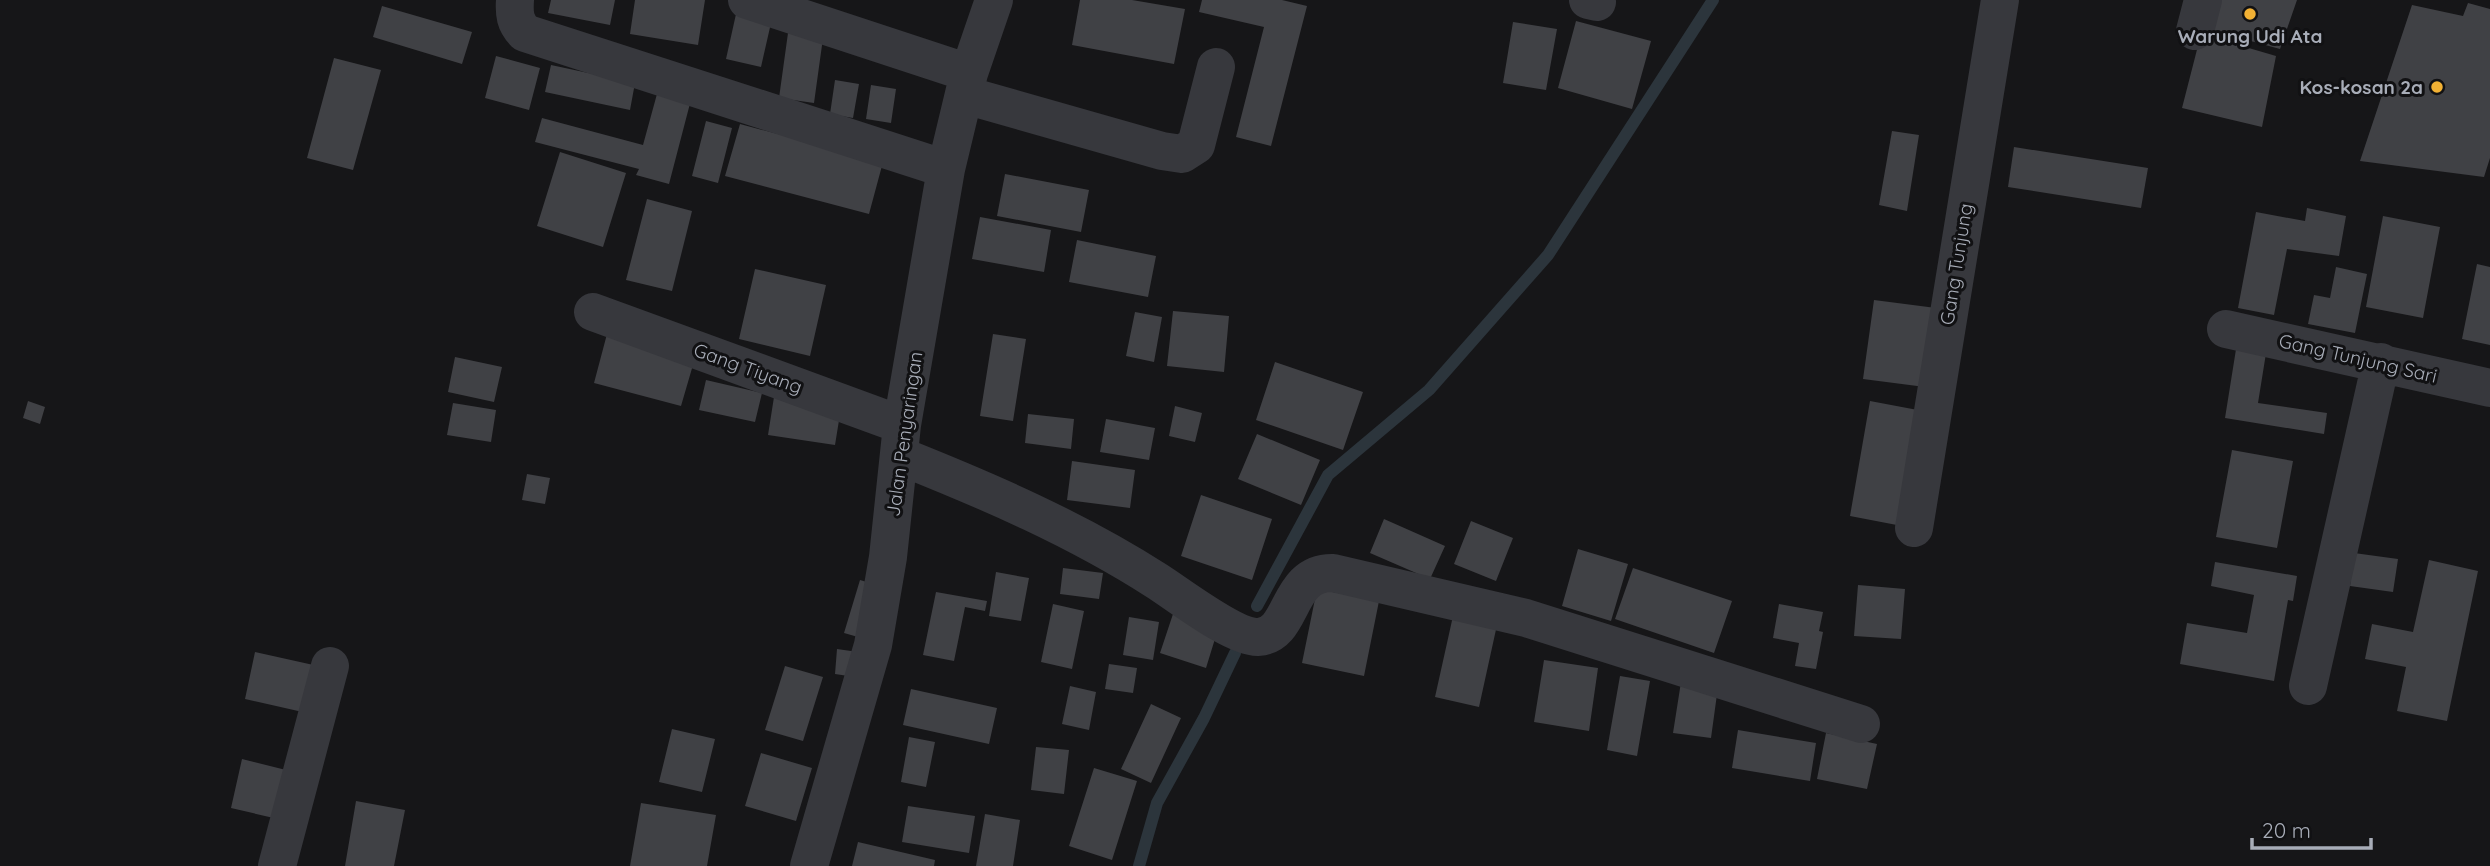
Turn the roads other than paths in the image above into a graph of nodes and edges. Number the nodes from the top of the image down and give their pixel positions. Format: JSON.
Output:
{"nodes":[{"id":1,"x":515,"y":0,"type":"edge"},
{"id":2,"x":747,"y":0,"type":"edge"},
{"id":3,"x":994,"y":0,"type":"edge"},
{"id":4,"x":2000,"y":0,"type":"edge"},
{"id":5,"x":1216,"y":67,"type":"dead end"},
{"id":6,"x":967,"y":84,"type":"junction"},
{"id":7,"x":946,"y":169,"type":"junction"},
{"id":8,"x":593,"y":312,"type":"dead end"},
{"id":9,"x":2226,"y":329,"type":"dead end"},
{"id":10,"x":2381,"y":362,"type":"junction"},
{"id":11,"x":2490,"y":388,"type":"edge"},
{"id":12,"x":901,"y":440,"type":"junction"},
{"id":13,"x":1914,"y":528,"type":"dead end"},
{"id":14,"x":330,"y":666,"type":"dead end"},
{"id":15,"x":2308,"y":686,"type":"dead end"},
{"id":16,"x":1861,"y":724,"type":"dead end"},
{"id":17,"x":277,"y":866,"type":"edge"},
{"id":18,"x":809,"y":866,"type":"edge"}],
"edges":[{"from":1,"to":7,"type":"street"},
{"from":2,"to":6,"type":"street"},
{"from":3,"to":6,"type":"street","name":"Jalan Penyaringan"},
{"from":4,"to":13,"type":"street","name":"Gang Tunjung"},
{"from":5,"to":6,"type":"street"},
{"from":6,"to":7,"type":"street","name":"Jalan Penyaringan"},
{"from":7,"to":12,"type":"street","name":"Jalan Penyaringan"},
{"from":8,"to":12,"type":"street","name":"Gang Tiyang"},
{"from":9,"to":10,"type":"street","name":"Gang Tunjung Sari"},
{"from":10,"to":11,"type":"street","name":"Gang Tunjung Sari"},
{"from":10,"to":15,"type":"street"},
{"from":12,"to":16,"type":"street","name":"Gang Tiyang"},
{"from":12,"to":18,"type":"street","name":"Jalan Penyaringan"},
{"from":14,"to":17,"type":"street"}]}
